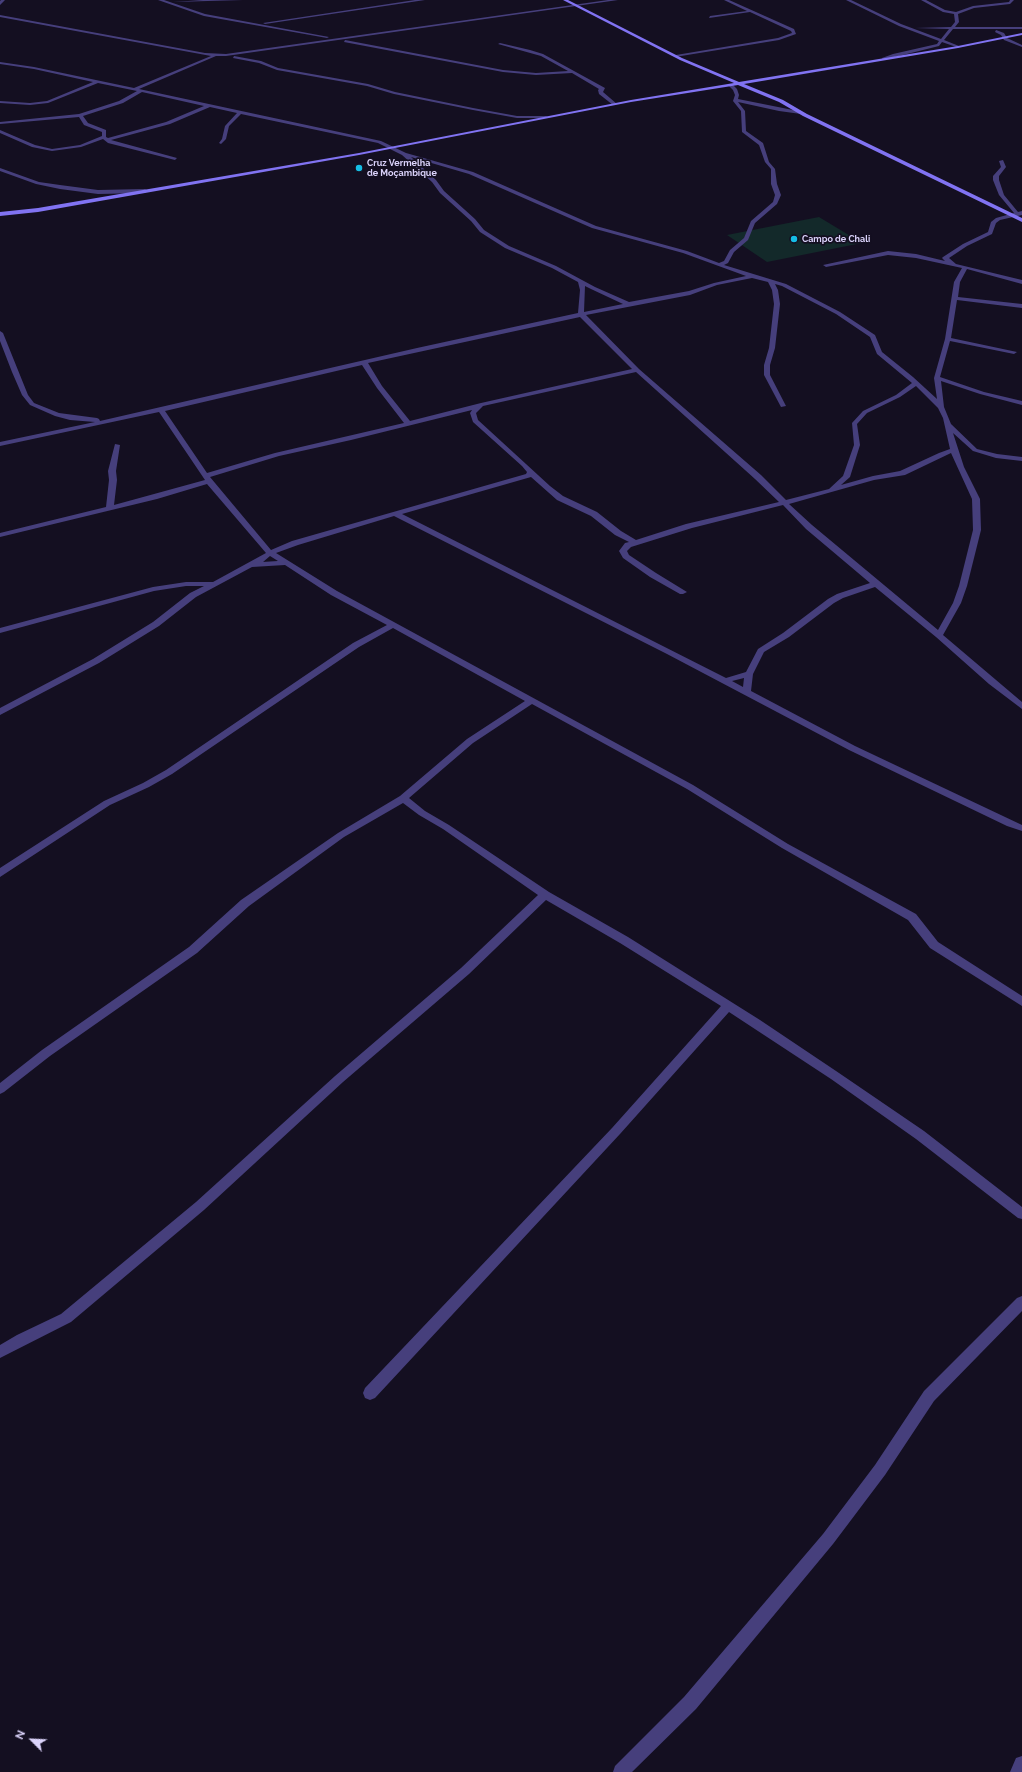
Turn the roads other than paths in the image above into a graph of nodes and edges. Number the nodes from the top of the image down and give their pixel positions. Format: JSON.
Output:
{"nodes":[{"id":1,"x":4,"y":0,"type":"edge"},
{"id":2,"x":161,"y":0,"type":"edge"},
{"id":3,"x":241,"y":0,"type":"edge"},
{"id":4,"x":245,"y":0,"type":"edge"},
{"id":5,"x":423,"y":0,"type":"edge"},
{"id":6,"x":565,"y":0,"type":"edge"},
{"id":7,"x":616,"y":0,"type":"edge"},
{"id":8,"x":726,"y":0,"type":"edge"},
{"id":9,"x":848,"y":0,"type":"edge"},
{"id":10,"x":923,"y":0,"type":"edge"},
{"id":11,"x":1012,"y":1,"type":"edge"},
{"id":12,"x":1018,"y":3,"type":"dead end"},
{"id":13,"x":0,"y":4,"type":"edge"},
{"id":14,"x":216,"y":6,"type":"dead end"},
{"id":15,"x":577,"y":6,"type":"junction"},
{"id":16,"x":752,"y":11,"type":"junction"},
{"id":17,"x":956,"y":13,"type":"junction"},
{"id":18,"x":0,"y":16,"type":"edge"},
{"id":19,"x":710,"y":17,"type":"dead end"},
{"id":20,"x":277,"y":21,"type":"junction"},
{"id":21,"x":255,"y":24,"type":"junction"},
{"id":22,"x":278,"y":28,"type":"junction"},
{"id":23,"x":910,"y":28,"type":"junction"},
{"id":24,"x":1022,"y":28,"type":"edge"},
{"id":25,"x":953,"y":29,"type":"junction"},
{"id":26,"x":985,"y":29,"type":"junction"},
{"id":27,"x":1022,"y":34,"type":"edge"},
{"id":28,"x":336,"y":39,"type":"junction"},
{"id":29,"x":1005,"y":39,"type":"junction"},
{"id":30,"x":941,"y":41,"type":"junction"},
{"id":31,"x":500,"y":44,"type":"dead end"},
{"id":32,"x":1022,"y":46,"type":"edge"},
{"id":33,"x":958,"y":47,"type":"junction"},
{"id":34,"x":216,"y":55,"type":"junction"},
{"id":35,"x":226,"y":55,"type":"junction"},
{"id":36,"x":676,"y":56,"type":"junction"},
{"id":37,"x":883,"y":59,"type":"junction"},
{"id":38,"x":0,"y":63,"type":"edge"},
{"id":39,"x":25,"y":67,"type":"junction"},
{"id":40,"x":5,"y":70,"type":"dead end"},
{"id":41,"x":572,"y":72,"type":"junction"},
{"id":42,"x":96,"y":82,"type":"junction"},
{"id":43,"x":743,"y":84,"type":"junction"},
{"id":44,"x":731,"y":86,"type":"junction"},
{"id":45,"x":133,"y":90,"type":"junction"},
{"id":46,"x":141,"y":91,"type":"junction"},
{"id":47,"x":735,"y":100,"type":"junction"},
{"id":48,"x":0,"y":102,"type":"edge"},
{"id":49,"x":615,"y":104,"type":"junction"},
{"id":50,"x":208,"y":106,"type":"junction"},
{"id":51,"x":239,"y":113,"type":"junction"},
{"id":52,"x":801,"y":113,"type":"junction"},
{"id":53,"x":80,"y":115,"type":"junction"},
{"id":54,"x":546,"y":117,"type":"junction"},
{"id":55,"x":0,"y":123,"type":"edge"},
{"id":56,"x":0,"y":131,"type":"edge"},
{"id":57,"x":105,"y":138,"type":"junction"},
{"id":58,"x":221,"y":143,"type":"dead end"},
{"id":59,"x":391,"y":148,"type":"junction"},
{"id":60,"x":404,"y":154,"type":"junction"},
{"id":61,"x":175,"y":159,"type":"dead end"},
{"id":62,"x":1001,"y":161,"type":"dead end"},
{"id":63,"x":0,"y":169,"type":"edge"},
{"id":64,"x":145,"y":191,"type":"junction"},
{"id":65,"x":0,"y":214,"type":"edge"},
{"id":66,"x":1017,"y":214,"type":"edge"},
{"id":67,"x":1022,"y":220,"type":"edge"},
{"id":68,"x":719,"y":265,"type":"junction"},
{"id":69,"x":826,"y":265,"type":"dead end"},
{"id":70,"x":954,"y":265,"type":"junction"},
{"id":71,"x":964,"y":267,"type":"junction"},
{"id":72,"x":754,"y":277,"type":"junction"},
{"id":73,"x":770,"y":280,"type":"junction"},
{"id":74,"x":581,"y":281,"type":"junction"},
{"id":75,"x":1022,"y":282,"type":"edge"},
{"id":76,"x":954,"y":298,"type":"junction"},
{"id":77,"x":628,"y":304,"type":"junction"},
{"id":78,"x":1022,"y":306,"type":"edge"},
{"id":79,"x":581,"y":314,"type":"junction"},
{"id":80,"x":0,"y":333,"type":"edge"},
{"id":81,"x":948,"y":339,"type":"junction"},
{"id":82,"x":1014,"y":352,"type":"dead end"},
{"id":83,"x":364,"y":362,"type":"junction"},
{"id":84,"x":637,"y":370,"type":"junction"},
{"id":85,"x":937,"y":378,"type":"junction"},
{"id":86,"x":916,"y":383,"type":"junction"},
{"id":87,"x":1022,"y":403,"type":"edge"},
{"id":88,"x":481,"y":406,"type":"junction"},
{"id":89,"x":784,"y":406,"type":"dead end"},
{"id":90,"x":941,"y":407,"type":"junction"},
{"id":91,"x":161,"y":410,"type":"junction"},
{"id":92,"x":115,"y":420,"type":"junction"},
{"id":93,"x":408,"y":423,"type":"junction"},
{"id":94,"x":948,"y":425,"type":"junction"},
{"id":95,"x":0,"y":444,"type":"edge"},
{"id":96,"x":117,"y":445,"type":"dead end"},
{"id":97,"x":954,"y":450,"type":"junction"},
{"id":98,"x":1022,"y":459,"type":"edge"},
{"id":99,"x":531,"y":472,"type":"junction"},
{"id":100,"x":207,"y":479,"type":"junction"},
{"id":101,"x":830,"y":491,"type":"junction"},
{"id":102,"x":783,"y":502,"type":"junction"},
{"id":103,"x":110,"y":507,"type":"junction"},
{"id":104,"x":396,"y":514,"type":"junction"},
{"id":105,"x":0,"y":535,"type":"edge"},
{"id":106,"x":635,"y":543,"type":"junction"},
{"id":107,"x":270,"y":553,"type":"junction"},
{"id":108,"x":287,"y":563,"type":"junction"},
{"id":109,"x":252,"y":565,"type":"junction"},
{"id":110,"x":213,"y":584,"type":"junction"},
{"id":111,"x":875,"y":584,"type":"junction"},
{"id":112,"x":683,"y":592,"type":"dead end"},
{"id":113,"x":393,"y":625,"type":"junction"},
{"id":114,"x":0,"y":631,"type":"edge"},
{"id":115,"x":940,"y":635,"type":"junction"},
{"id":116,"x":749,"y":674,"type":"junction"},
{"id":117,"x":724,"y":681,"type":"junction"},
{"id":118,"x":746,"y":693,"type":"junction"},
{"id":119,"x":531,"y":701,"type":"junction"},
{"id":120,"x":1022,"y":706,"type":"edge"},
{"id":121,"x":0,"y":712,"type":"edge"},
{"id":122,"x":403,"y":798,"type":"junction"},
{"id":123,"x":1022,"y":828,"type":"edge"},
{"id":124,"x":0,"y":873,"type":"edge"},
{"id":125,"x":545,"y":895,"type":"junction"},
{"id":126,"x":1022,"y":1002,"type":"edge"},
{"id":127,"x":728,"y":1006,"type":"junction"},
{"id":128,"x":0,"y":1089,"type":"edge"},
{"id":129,"x":1022,"y":1214,"type":"edge"},
{"id":130,"x":1022,"y":1302,"type":"edge"},
{"id":131,"x":0,"y":1352,"type":"edge"},
{"id":132,"x":370,"y":1393,"type":"dead end"},
{"id":133,"x":1022,"y":1764,"type":"edge"},
{"id":134,"x":621,"y":1772,"type":"edge"},
{"id":135,"x":1018,"y":1772,"type":"edge"}],
"edges":[{"from":1,"to":13,"type":"street"},
{"from":2,"to":3,"type":"street"},
{"from":2,"to":21,"type":"street"},
{"from":3,"to":4,"type":"street"},
{"from":3,"to":14,"type":"street"},
{"from":5,"to":20,"type":"street"},
{"from":6,"to":15,"type":"street"},
{"from":7,"to":15,"type":"street"},
{"from":8,"to":16,"type":"street"},
{"from":9,"to":23,"type":"street"},
{"from":10,"to":17,"type":"street"},
{"from":11,"to":12,"type":"street"},
{"from":11,"to":17,"type":"street"},
{"from":15,"to":28,"type":"street"},
{"from":15,"to":36,"type":"street"},
{"from":16,"to":19,"type":"street"},
{"from":16,"to":36,"type":"street"},
{"from":17,"to":25,"type":"street"},
{"from":18,"to":34,"type":"street"},
{"from":20,"to":21,"type":"street"},
{"from":20,"to":22,"type":"street"},
{"from":21,"to":22,"type":"street"},
{"from":22,"to":28,"type":"street"},
{"from":23,"to":25,"type":"street"},
{"from":23,"to":30,"type":"street"},
{"from":24,"to":26,"type":"street"},
{"from":25,"to":26,"type":"street"},
{"from":25,"to":30,"type":"street"},
{"from":26,"to":29,"type":"street"},
{"from":27,"to":29,"type":"street"},
{"from":28,"to":35,"type":"street"},
{"from":28,"to":41,"type":"street"},
{"from":29,"to":32,"type":"street"},
{"from":29,"to":33,"type":"street"},
{"from":30,"to":33,"type":"street"},
{"from":30,"to":37,"type":"street"},
{"from":31,"to":41,"type":"street"},
{"from":33,"to":37,"type":"street"},
{"from":34,"to":35,"type":"street"},
{"from":34,"to":45,"type":"street"},
{"from":35,"to":54,"type":"street"},
{"from":36,"to":43,"type":"street"},
{"from":37,"to":43,"type":"street"},
{"from":38,"to":39,"type":"street"},
{"from":39,"to":40,"type":"street"},
{"from":39,"to":42,"type":"street"},
{"from":41,"to":49,"type":"street"},
{"from":42,"to":45,"type":"street"},
{"from":42,"to":48,"type":"street"},
{"from":43,"to":44,"type":"street"},
{"from":43,"to":52,"type":"street"},
{"from":44,"to":47,"type":"street"},
{"from":44,"to":49,"type":"street"},
{"from":45,"to":46,"type":"street"},
{"from":46,"to":50,"type":"street"},
{"from":46,"to":53,"type":"street"},
{"from":47,"to":52,"type":"street"},
{"from":47,"to":68,"type":"street"},
{"from":49,"to":54,"type":"street"},
{"from":50,"to":51,"type":"street"},
{"from":50,"to":57,"type":"street"},
{"from":51,"to":58,"type":"street"},
{"from":51,"to":59,"type":"street"},
{"from":52,"to":66,"type":"street"},
{"from":53,"to":55,"type":"street"},
{"from":53,"to":57,"type":"street"},
{"from":54,"to":59,"type":"street"},
{"from":56,"to":57,"type":"street"},
{"from":57,"to":61,"type":"street"},
{"from":59,"to":60,"type":"street"},
{"from":59,"to":64,"type":"street"},
{"from":60,"to":68,"type":"street"},
{"from":60,"to":74,"type":"street"},
{"from":62,"to":66,"type":"street"},
{"from":63,"to":64,"type":"street"},
{"from":64,"to":65,"type":"street"},
{"from":66,"to":67,"type":"street"},
{"from":66,"to":70,"type":"street"},
{"from":68,"to":72,"type":"street"},
{"from":69,"to":70,"type":"street"},
{"from":70,"to":71,"type":"street"},
{"from":71,"to":75,"type":"street"},
{"from":71,"to":76,"type":"street"},
{"from":72,"to":73,"type":"street"},
{"from":72,"to":77,"type":"street"},
{"from":73,"to":86,"type":"street"},
{"from":73,"to":89,"type":"street"},
{"from":74,"to":77,"type":"street"},
{"from":74,"to":79,"type":"street"},
{"from":76,"to":78,"type":"street"},
{"from":76,"to":81,"type":"street"},
{"from":77,"to":79,"type":"street"},
{"from":79,"to":83,"type":"street"},
{"from":79,"to":84,"type":"street"},
{"from":80,"to":92,"type":"street"},
{"from":81,"to":82,"type":"street"},
{"from":81,"to":85,"type":"street"},
{"from":83,"to":91,"type":"street"},
{"from":83,"to":93,"type":"street"},
{"from":84,"to":88,"type":"street"},
{"from":84,"to":102,"type":"street"},
{"from":85,"to":87,"type":"street"},
{"from":85,"to":90,"type":"street"},
{"from":86,"to":90,"type":"street"},
{"from":86,"to":101,"type":"street"},
{"from":88,"to":93,"type":"street"},
{"from":88,"to":99,"type":"street"},
{"from":90,"to":94,"type":"street"},
{"from":91,"to":92,"type":"street"},
{"from":91,"to":100,"type":"street"},
{"from":92,"to":95,"type":"street"},
{"from":93,"to":100,"type":"street"},
{"from":94,"to":97,"type":"street"},
{"from":94,"to":98,"type":"street"},
{"from":96,"to":103,"type":"street"},
{"from":97,"to":101,"type":"street"},
{"from":97,"to":115,"type":"street"},
{"from":99,"to":104,"type":"street"},
{"from":99,"to":106,"type":"street"},
{"from":100,"to":103,"type":"street"},
{"from":100,"to":107,"type":"street"},
{"from":101,"to":102,"type":"street"},
{"from":102,"to":106,"type":"street"},
{"from":102,"to":111,"type":"street"},
{"from":103,"to":105,"type":"street"},
{"from":104,"to":107,"type":"street"},
{"from":104,"to":117,"type":"street"},
{"from":106,"to":112,"type":"street"},
{"from":107,"to":108,"type":"street"},
{"from":107,"to":109,"type":"street"},
{"from":108,"to":109,"type":"street"},
{"from":108,"to":113,"type":"street"},
{"from":109,"to":110,"type":"street"},
{"from":110,"to":114,"type":"street"},
{"from":110,"to":121,"type":"street"},
{"from":111,"to":115,"type":"street"},
{"from":111,"to":116,"type":"street"},
{"from":113,"to":119,"type":"street"},
{"from":113,"to":124,"type":"street"},
{"from":115,"to":120,"type":"street"},
{"from":116,"to":117,"type":"street"},
{"from":116,"to":118,"type":"street"},
{"from":117,"to":118,"type":"street"},
{"from":118,"to":123,"type":"street"},
{"from":119,"to":122,"type":"street"},
{"from":119,"to":126,"type":"street"},
{"from":122,"to":125,"type":"street"},
{"from":122,"to":128,"type":"street"},
{"from":125,"to":127,"type":"street"},
{"from":125,"to":131,"type":"street"},
{"from":127,"to":129,"type":"street"},
{"from":127,"to":132,"type":"street"},
{"from":130,"to":134,"type":"street"},
{"from":133,"to":135,"type":"street"}]}
